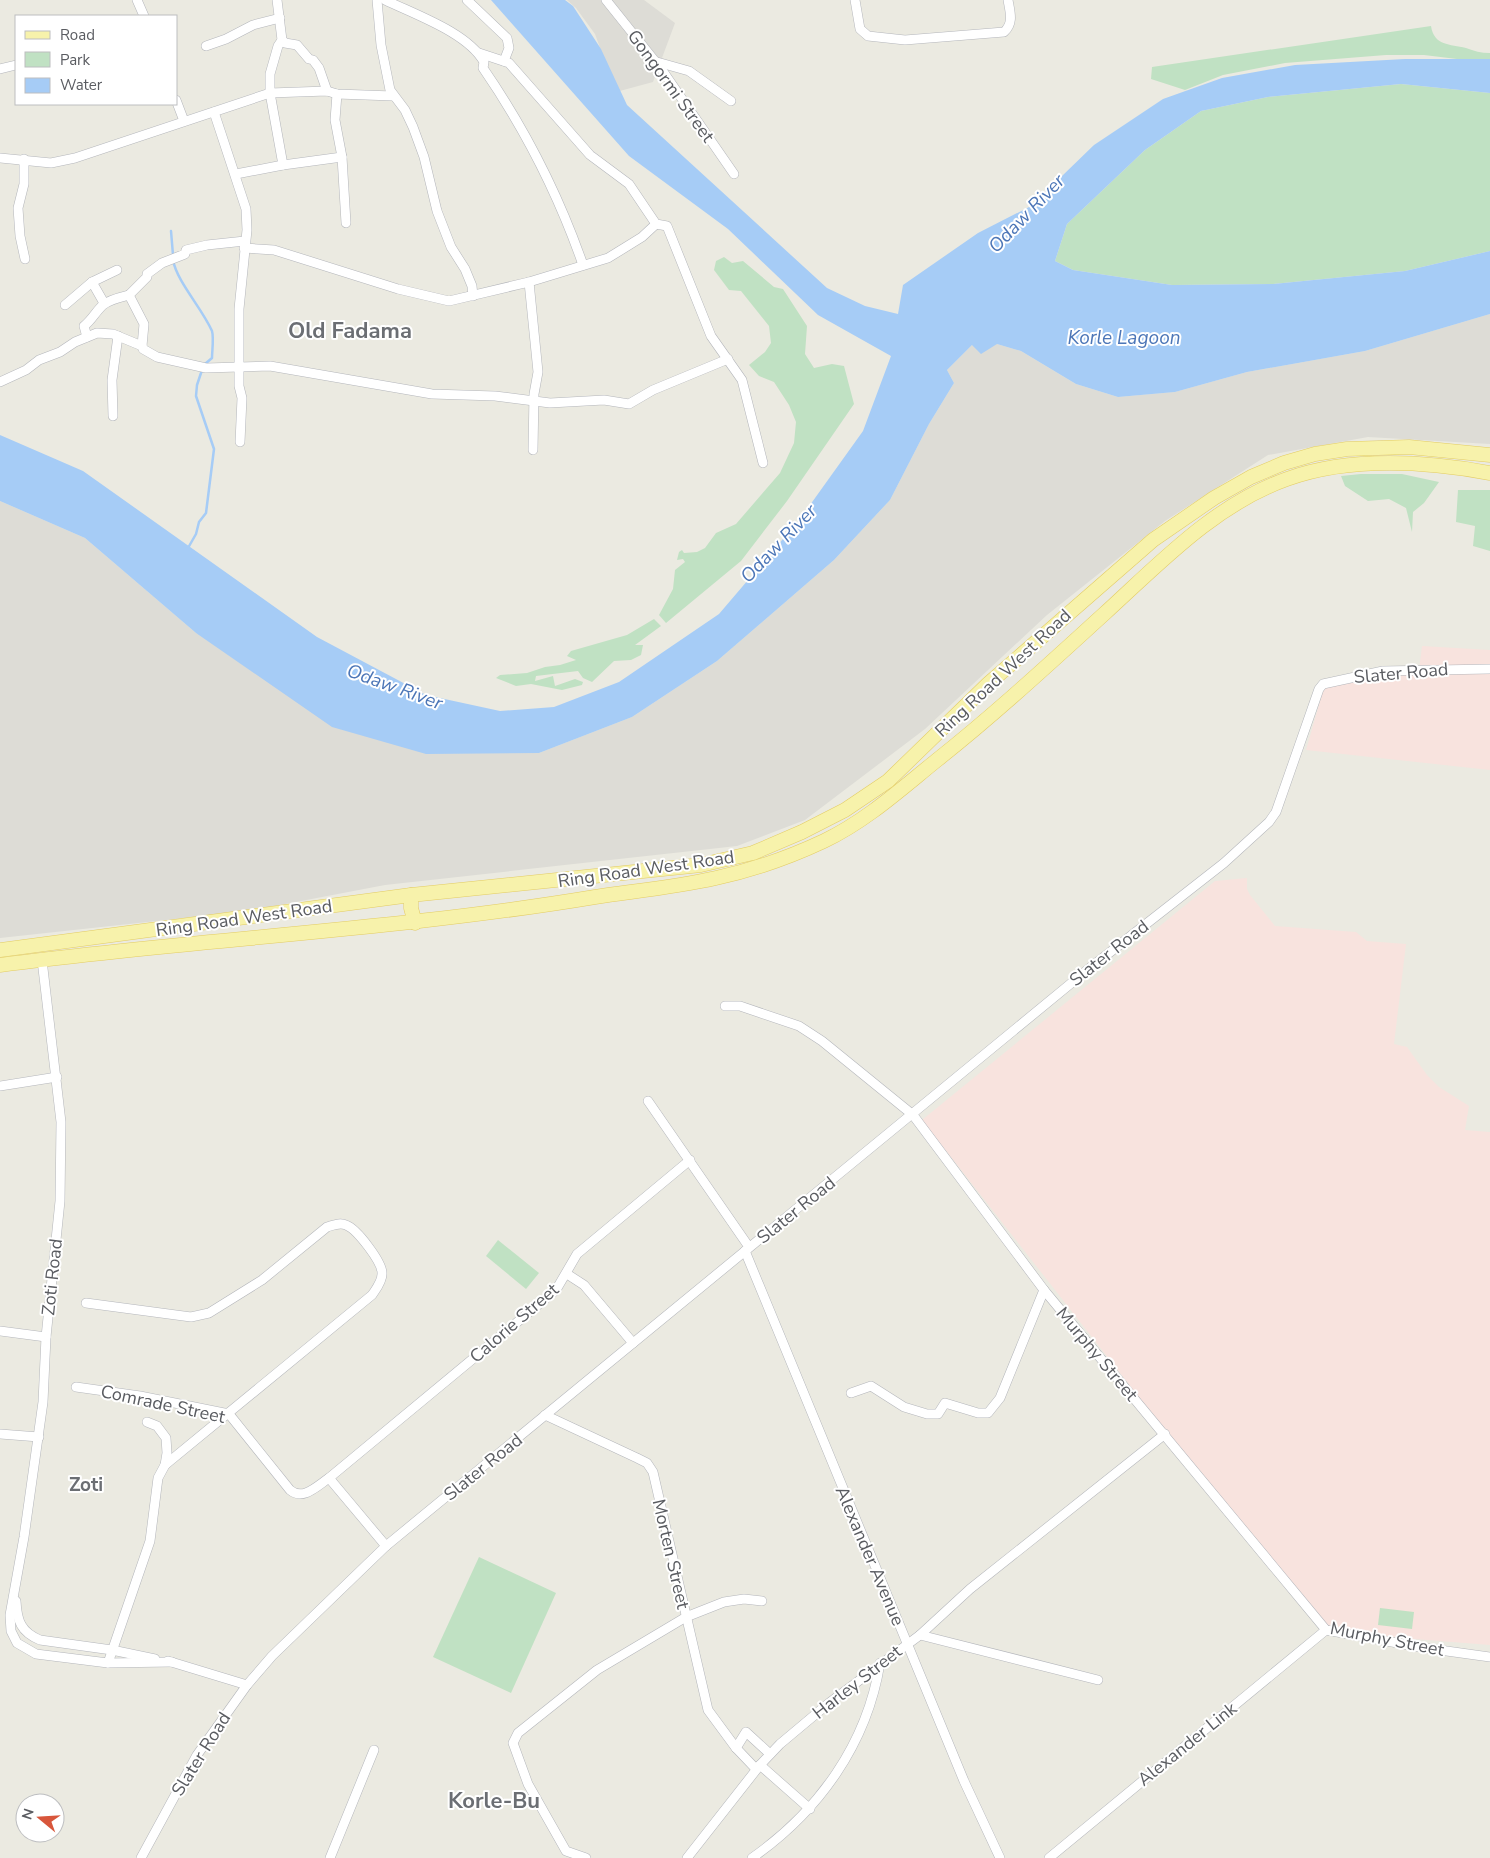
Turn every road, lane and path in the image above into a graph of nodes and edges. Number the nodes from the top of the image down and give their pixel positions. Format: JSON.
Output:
{"nodes":[{"id":1,"x":137,"y":0,"type":"edge"},
{"id":2,"x":277,"y":0,"type":"edge"},
{"id":3,"x":377,"y":0,"type":"edge"},
{"id":4,"x":386,"y":0,"type":"edge"},
{"id":5,"x":466,"y":0,"type":"edge"},
{"id":6,"x":606,"y":0,"type":"edge"},
{"id":7,"x":856,"y":0,"type":"edge"},
{"id":8,"x":1008,"y":0,"type":"edge"},
{"id":9,"x":144,"y":15,"type":"edge"},
{"id":10,"x":280,"y":18,"type":"junction"},
{"id":11,"x":282,"y":40,"type":"junction"},
{"id":12,"x":206,"y":46,"type":"dead end"},
{"id":13,"x":479,"y":53,"type":"junction"},
{"id":14,"x":504,"y":61,"type":"junction"},
{"id":15,"x":656,"y":62,"type":"junction"},
{"id":16,"x":15,"y":65,"type":"edge"},
{"id":17,"x":0,"y":69,"type":"edge"},
{"id":18,"x":328,"y":92,"type":"junction"},
{"id":19,"x":270,"y":93,"type":"junction"},
{"id":20,"x":337,"y":94,"type":"junction"},
{"id":21,"x":393,"y":96,"type":"junction"},
{"id":22,"x":731,"y":101,"type":"dead end"},
{"id":23,"x":178,"y":105,"type":"edge"},
{"id":24,"x":214,"y":112,"type":"junction"},
{"id":25,"x":184,"y":121,"type":"junction"},
{"id":26,"x":342,"y":157,"type":"junction"},
{"id":27,"x":0,"y":158,"type":"edge"},
{"id":28,"x":24,"y":159,"type":"junction"},
{"id":29,"x":283,"y":165,"type":"junction"},
{"id":30,"x":236,"y":174,"type":"junction"},
{"id":31,"x":734,"y":174,"type":"dead end"},
{"id":32,"x":346,"y":223,"type":"dead end"},
{"id":33,"x":656,"y":224,"type":"junction"},
{"id":34,"x":244,"y":245,"type":"junction"},
{"id":35,"x":25,"y":259,"type":"dead end"},
{"id":36,"x":583,"y":266,"type":"junction"},
{"id":37,"x":117,"y":270,"type":"dead end"},
{"id":38,"x":92,"y":282,"type":"junction"},
{"id":39,"x":529,"y":282,"type":"junction"},
{"id":40,"x":130,"y":295,"type":"junction"},
{"id":41,"x":473,"y":296,"type":"junction"},
{"id":42,"x":104,"y":304,"type":"junction"},
{"id":43,"x":65,"y":305,"type":"dead end"},
{"id":44,"x":118,"y":336,"type":"junction"},
{"id":45,"x":87,"y":337,"type":"junction"},
{"id":46,"x":142,"y":346,"type":"junction"},
{"id":47,"x":725,"y":361,"type":"junction"},
{"id":48,"x":239,"y":368,"type":"junction"},
{"id":49,"x":0,"y":382,"type":"edge"},
{"id":50,"x":536,"y":401,"type":"junction"},
{"id":51,"x":113,"y":416,"type":"dead end"},
{"id":52,"x":240,"y":442,"type":"dead end"},
{"id":53,"x":533,"y":450,"type":"dead end"},
{"id":54,"x":1490,"y":455,"type":"edge"},
{"id":55,"x":763,"y":463,"type":"dead end"},
{"id":56,"x":1490,"y":471,"type":"edge"},
{"id":57,"x":1490,"y":669,"type":"edge"},
{"id":58,"x":411,"y":895,"type":"junction"},
{"id":59,"x":415,"y":923,"type":"junction"},
{"id":60,"x":0,"y":950,"type":"edge"},
{"id":61,"x":42,"y":960,"type":"junction"},
{"id":62,"x":0,"y":965,"type":"edge"},
{"id":63,"x":724,"y":1006,"type":"dead end"},
{"id":64,"x":57,"y":1077,"type":"junction"},
{"id":65,"x":0,"y":1086,"type":"edge"},
{"id":66,"x":648,"y":1102,"type":"dead end"},
{"id":67,"x":913,"y":1115,"type":"junction"},
{"id":68,"x":690,"y":1160,"type":"junction"},
{"id":69,"x":747,"y":1249,"type":"junction"},
{"id":70,"x":567,"y":1274,"type":"junction"},
{"id":71,"x":1044,"y":1290,"type":"junction"},
{"id":72,"x":86,"y":1302,"type":"dead end"},
{"id":73,"x":0,"y":1331,"type":"edge"},
{"id":74,"x":46,"y":1337,"type":"junction"},
{"id":75,"x":633,"y":1343,"type":"junction"},
{"id":76,"x":76,"y":1387,"type":"dead end"},
{"id":77,"x":851,"y":1393,"type":"dead end"},
{"id":78,"x":229,"y":1414,"type":"junction"},
{"id":79,"x":545,"y":1415,"type":"junction"},
{"id":80,"x":148,"y":1422,"type":"dead end"},
{"id":81,"x":0,"y":1434,"type":"edge"},
{"id":82,"x":1165,"y":1434,"type":"junction"},
{"id":83,"x":39,"y":1437,"type":"junction"},
{"id":84,"x":165,"y":1465,"type":"junction"},
{"id":85,"x":329,"y":1478,"type":"junction"},
{"id":86,"x":386,"y":1546,"type":"junction"},
{"id":87,"x":15,"y":1593,"type":"junction"},
{"id":88,"x":762,"y":1602,"type":"dead end"},
{"id":89,"x":686,"y":1617,"type":"junction"},
{"id":90,"x":1326,"y":1630,"type":"junction"},
{"id":91,"x":920,"y":1635,"type":"junction"},
{"id":92,"x":906,"y":1643,"type":"junction"},
{"id":93,"x":112,"y":1650,"type":"junction"},
{"id":94,"x":1490,"y":1656,"type":"edge"},
{"id":95,"x":172,"y":1662,"type":"junction"},
{"id":96,"x":108,"y":1663,"type":"junction"},
{"id":97,"x":880,"y":1663,"type":"junction"},
{"id":98,"x":1098,"y":1680,"type":"dead end"},
{"id":99,"x":247,"y":1685,"type":"junction"},
{"id":100,"x":736,"y":1748,"type":"junction"},
{"id":101,"x":374,"y":1750,"type":"dead end"},
{"id":102,"x":770,"y":1754,"type":"junction"},
{"id":103,"x":758,"y":1767,"type":"junction"},
{"id":104,"x":810,"y":1808,"type":"junction"},
{"id":105,"x":564,"y":1854,"type":"edge"},
{"id":106,"x":142,"y":1858,"type":"edge"},
{"id":107,"x":330,"y":1858,"type":"edge"},
{"id":108,"x":586,"y":1858,"type":"edge"},
{"id":109,"x":687,"y":1858,"type":"edge"},
{"id":110,"x":752,"y":1858,"type":"edge"},
{"id":111,"x":1000,"y":1858,"type":"edge"},
{"id":112,"x":1049,"y":1858,"type":"edge"}],
"edges":[{"from":1,"to":9,"type":"street"},
{"from":2,"to":10,"type":"street"},
{"from":3,"to":21,"type":"street"},
{"from":4,"to":13,"type":"street"},
{"from":5,"to":14,"type":"street"},
{"from":6,"to":15,"type":"street","name":"Gongormi Street"},
{"from":7,"to":8,"type":"street"},
{"from":10,"to":11,"type":"street"},
{"from":10,"to":12,"type":"street"},
{"from":11,"to":18,"type":"street"},
{"from":11,"to":19,"type":"street"},
{"from":13,"to":14,"type":"street"},
{"from":13,"to":36,"type":"street"},
{"from":14,"to":33,"type":"street"},
{"from":15,"to":22,"type":"street"},
{"from":15,"to":31,"type":"street","name":"Gongormi Street"},
{"from":16,"to":17,"type":"street"},
{"from":18,"to":19,"type":"street"},
{"from":18,"to":20,"type":"street"},
{"from":19,"to":24,"type":"street"},
{"from":19,"to":29,"type":"street"},
{"from":20,"to":21,"type":"street"},
{"from":20,"to":26,"type":"street"},
{"from":21,"to":41,"type":"street"},
{"from":23,"to":25,"type":"street"},
{"from":24,"to":25,"type":"street"},
{"from":24,"to":30,"type":"street"},
{"from":25,"to":28,"type":"street"},
{"from":26,"to":29,"type":"street"},
{"from":26,"to":32,"type":"street"},
{"from":27,"to":28,"type":"street"},
{"from":28,"to":35,"type":"street"},
{"from":29,"to":30,"type":"street"},
{"from":30,"to":34,"type":"street"},
{"from":33,"to":36,"type":"street"},
{"from":33,"to":47,"type":"street"},
{"from":34,"to":40,"type":"street"},
{"from":34,"to":41,"type":"street"},
{"from":34,"to":48,"type":"street"},
{"from":36,"to":39,"type":"street"},
{"from":37,"to":38,"type":"street"},
{"from":38,"to":42,"type":"street"},
{"from":38,"to":43,"type":"street"},
{"from":39,"to":41,"type":"street"},
{"from":39,"to":50,"type":"street"},
{"from":40,"to":42,"type":"street"},
{"from":40,"to":46,"type":"street"},
{"from":42,"to":45,"type":"street"},
{"from":44,"to":45,"type":"street"},
{"from":44,"to":46,"type":"street"},
{"from":44,"to":51,"type":"street"},
{"from":45,"to":49,"type":"street"},
{"from":46,"to":48,"type":"street"},
{"from":47,"to":50,"type":"street"},
{"from":47,"to":55,"type":"street"},
{"from":48,"to":50,"type":"street"},
{"from":48,"to":52,"type":"street"},
{"from":50,"to":53,"type":"street"},
{"from":54,"to":58,"type":"main road","name":"Ring Road West Road"},
{"from":56,"to":59,"type":"main road","name":"Ring Road West Road"},
{"from":57,"to":67,"type":"street","name":"Slater Road"},
{"from":58,"to":59,"type":"main road"},
{"from":58,"to":60,"type":"main road","name":"Ring Road West Road"},
{"from":59,"to":61,"type":"main road","name":"Ring Road West Road"},
{"from":61,"to":62,"type":"main road","name":"Ring Road West Road"},
{"from":61,"to":64,"type":"street","name":"Zoti Road"},
{"from":63,"to":67,"type":"street","name":"Murphy Street"},
{"from":64,"to":65,"type":"street"},
{"from":64,"to":74,"type":"street","name":"Zoti Road"},
{"from":66,"to":68,"type":"street","name":"Alexander Avenue"},
{"from":67,"to":69,"type":"street","name":"Slater Road"},
{"from":67,"to":71,"type":"street","name":"Murphy Street"},
{"from":68,"to":69,"type":"street","name":"Alexander Avenue"},
{"from":68,"to":70,"type":"street","name":"Calorie Street"},
{"from":69,"to":75,"type":"street","name":"Slater Road"},
{"from":69,"to":92,"type":"street","name":"Alexander Avenue"},
{"from":70,"to":75,"type":"street"},
{"from":70,"to":85,"type":"street","name":"Calorie Street"},
{"from":71,"to":77,"type":"street"},
{"from":71,"to":82,"type":"street","name":"Murphy Street"},
{"from":72,"to":78,"type":"street"},
{"from":73,"to":74,"type":"street"},
{"from":74,"to":83,"type":"street","name":"Zoti Road"},
{"from":75,"to":79,"type":"street","name":"Slater Road"},
{"from":76,"to":78,"type":"street","name":"Comrade Street"},
{"from":78,"to":84,"type":"street"},
{"from":78,"to":85,"type":"street","name":"Comrade Street"},
{"from":79,"to":86,"type":"street","name":"Slater Road"},
{"from":79,"to":89,"type":"street","name":"Morten Street"},
{"from":80,"to":84,"type":"street"},
{"from":81,"to":83,"type":"street"},
{"from":82,"to":90,"type":"street","name":"Murphy Street"},
{"from":82,"to":91,"type":"street","name":"Harley Street"},
{"from":83,"to":87,"type":"street","name":"Zoti Road"},
{"from":84,"to":93,"type":"street"},
{"from":85,"to":86,"type":"street"},
{"from":86,"to":99,"type":"street","name":"Slater Road"},
{"from":87,"to":93,"type":"street","name":"Zoti Road"},
{"from":87,"to":96,"type":"street","name":"Zoti Road"},
{"from":88,"to":89,"type":"street"},
{"from":89,"to":100,"type":"street","name":"Morten Street"},
{"from":89,"to":105,"type":"street"},
{"from":90,"to":94,"type":"street","name":"Murphy Street"},
{"from":90,"to":112,"type":"street","name":"Alexander Link"},
{"from":91,"to":92,"type":"street","name":"Harley Street"},
{"from":91,"to":98,"type":"street"},
{"from":92,"to":97,"type":"street","name":"Harley Street"},
{"from":92,"to":111,"type":"street","name":"Alexander Avenue"},
{"from":93,"to":95,"type":"street","name":"Zoti Road"},
{"from":93,"to":96,"type":"street"},
{"from":95,"to":96,"type":"street","name":"Zoti Road"},
{"from":95,"to":99,"type":"street","name":"Zoti Road"},
{"from":97,"to":102,"type":"street","name":"Harley Street"},
{"from":97,"to":104,"type":"street"},
{"from":99,"to":106,"type":"street","name":"Slater Road"},
{"from":100,"to":102,"type":"street"},
{"from":100,"to":103,"type":"street","name":"Morten Street"},
{"from":101,"to":107,"type":"street"},
{"from":102,"to":103,"type":"street","name":"Harley Street"},
{"from":103,"to":104,"type":"street","name":"Morten Street"},
{"from":103,"to":109,"type":"street","name":"Harley Street"},
{"from":104,"to":110,"type":"street"},
{"from":105,"to":108,"type":"street"}]}
